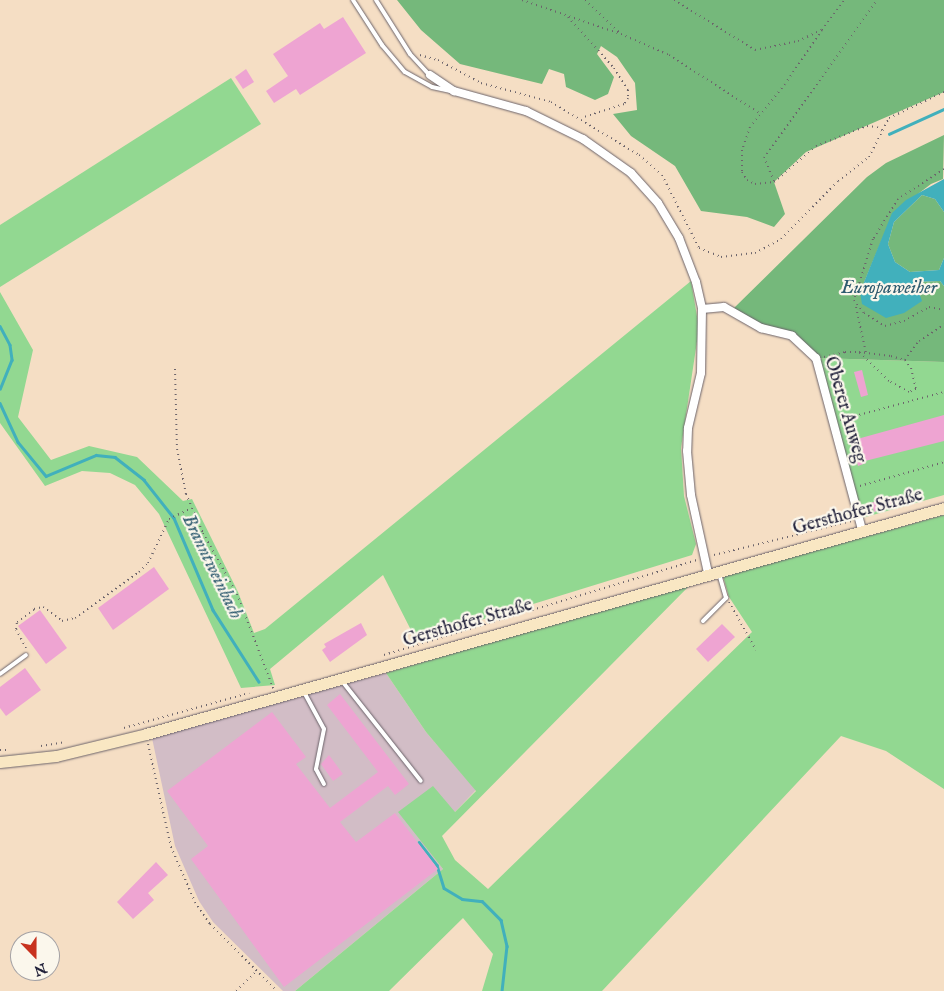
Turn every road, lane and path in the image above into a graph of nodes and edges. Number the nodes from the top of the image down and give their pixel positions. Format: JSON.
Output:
{"nodes":[{"id":1,"x":353,"y":0,"type":"edge"},
{"id":2,"x":376,"y":0,"type":"edge"},
{"id":3,"x":522,"y":0,"type":"edge"},
{"id":4,"x":585,"y":0,"type":"edge"},
{"id":5,"x":674,"y":0,"type":"edge"},
{"id":6,"x":845,"y":0,"type":"edge"},
{"id":7,"x":877,"y":0,"type":"edge"},
{"id":8,"x":568,"y":17,"type":"junction"},
{"id":9,"x":822,"y":30,"type":"junction"},
{"id":10,"x":621,"y":34,"type":"junction"},
{"id":11,"x":410,"y":54,"type":"junction"},
{"id":12,"x":429,"y":74,"type":"joint"},
{"id":13,"x":454,"y":91,"type":"junction"},
{"id":14,"x":944,"y":92,"type":"edge"},
{"id":15,"x":760,"y":113,"type":"junction"},
{"id":16,"x":581,"y":118,"type":"junction"},
{"id":17,"x":882,"y":131,"type":"junction"},
{"id":18,"x":944,"y":169,"type":"edge"},
{"id":19,"x":774,"y":182,"type":"junction"},
{"id":20,"x":856,"y":307,"type":"junction"},
{"id":21,"x":702,"y":309,"type":"junction"},
{"id":22,"x":944,"y":310,"type":"edge"},
{"id":23,"x":944,"y":325,"type":"edge"},
{"id":24,"x":859,"y":352,"type":"junction"},
{"id":25,"x":866,"y":353,"type":"junction"},
{"id":26,"x":816,"y":358,"type":"junction"},
{"id":27,"x":904,"y":360,"type":"junction"},
{"id":28,"x":175,"y":369,"type":"dead end"},
{"id":29,"x":944,"y":392,"type":"edge"},
{"id":30,"x":833,"y":422,"type":"junction"},
{"id":31,"x":944,"y":462,"type":"edge"},
{"id":32,"x":851,"y":489,"type":"junction"},
{"id":33,"x":192,"y":508,"type":"junction"},
{"id":34,"x":944,"y":508,"type":"edge"},
{"id":35,"x":861,"y":525,"type":"junction"},
{"id":36,"x":704,"y":558,"type":"junction"},
{"id":37,"x":713,"y":571,"type":"junction"},
{"id":38,"x":726,"y":598,"type":"junction"},
{"id":39,"x":702,"y":621,"type":"dead end"},
{"id":40,"x":756,"y":650,"type":"dead end"},
{"id":41,"x":26,"y":656,"type":"joint"},
{"id":42,"x":378,"y":658,"type":"dead end"},
{"id":43,"x":0,"y":674,"type":"edge"},
{"id":44,"x":341,"y":679,"type":"junction"},
{"id":45,"x":282,"y":686,"type":"dead end"},
{"id":46,"x":264,"y":690,"type":"dead end"},
{"id":47,"x":303,"y":690,"type":"junction"},
{"id":48,"x":254,"y":692,"type":"dead end"},
{"id":49,"x":274,"y":693,"type":"junction"},
{"id":50,"x":118,"y":730,"type":"dead end"},
{"id":51,"x":146,"y":734,"type":"junction"},
{"id":52,"x":72,"y":741,"type":"dead end"},
{"id":53,"x":34,"y":748,"type":"dead end"},
{"id":54,"x":0,"y":750,"type":"edge"},
{"id":55,"x":17,"y":750,"type":"dead end"},
{"id":56,"x":0,"y":762,"type":"edge"},
{"id":57,"x":421,"y":781,"type":"dead end"},
{"id":58,"x":324,"y":784,"type":"dead end"},
{"id":59,"x":257,"y":971,"type":"junction"},
{"id":60,"x":236,"y":991,"type":"edge"},
{"id":61,"x":278,"y":991,"type":"edge"}],
"edges":[{"from":1,"to":13,"type":"lane"},
{"from":2,"to":11,"type":"lane"},
{"from":3,"to":8,"type":"path"},
{"from":4,"to":10,"type":"path"},
{"from":5,"to":9,"type":"path"},
{"from":6,"to":9,"type":"path"},
{"from":7,"to":19,"type":"path"},
{"from":8,"to":10,"type":"path"},
{"from":8,"to":16,"type":"path"},
{"from":9,"to":15,"type":"path"},
{"from":10,"to":15,"type":"path"},
{"from":11,"to":12,"type":"lane"},
{"from":11,"to":16,"type":"path"},
{"from":12,"to":13,"type":"street"},
{"from":13,"to":21,"type":"street"},
{"from":14,"to":17,"type":"path"},
{"from":15,"to":19,"type":"path"},
{"from":16,"to":17,"type":"path"},
{"from":17,"to":19,"type":"path"},
{"from":18,"to":20,"type":"path"},
{"from":20,"to":22,"type":"path"},
{"from":20,"to":25,"type":"path"},
{"from":21,"to":26,"type":"street","name":"Oberer Auweg"},
{"from":21,"to":36,"type":"street"},
{"from":23,"to":27,"type":"path"},
{"from":24,"to":25,"type":"path"},
{"from":24,"to":26,"type":"path"},
{"from":24,"to":27,"type":"path"},
{"from":25,"to":27,"type":"path"},
{"from":26,"to":30,"type":"street","name":"Oberer Auweg"},
{"from":28,"to":33,"type":"path"},
{"from":29,"to":30,"type":"path"},
{"from":30,"to":32,"type":"street","name":"Oberer Auweg"},
{"from":31,"to":32,"type":"path"},
{"from":32,"to":35,"type":"street","name":"Oberer Auweg"},
{"from":33,"to":41,"type":"path"},
{"from":33,"to":49,"type":"path"},
{"from":34,"to":35,"type":"main road","name":"Gersthofer Straße"},
{"from":35,"to":36,"type":"path"},
{"from":35,"to":37,"type":"main road","name":"Gersthofer Straße"},
{"from":36,"to":37,"type":"street"},
{"from":36,"to":42,"type":"path"},
{"from":37,"to":38,"type":"lane"},
{"from":37,"to":44,"type":"main road","name":"Gersthofer Straße"},
{"from":38,"to":39,"type":"lane"},
{"from":38,"to":40,"type":"path"},
{"from":41,"to":43,"type":"lane"},
{"from":44,"to":47,"type":"main road","name":"Gersthofer Straße"},
{"from":44,"to":57,"type":"lane"},
{"from":45,"to":49,"type":"path"},
{"from":46,"to":49,"type":"path"},
{"from":47,"to":49,"type":"main road","name":"Gersthofer Straße"},
{"from":47,"to":58,"type":"lane"},
{"from":48,"to":50,"type":"path"},
{"from":49,"to":51,"type":"main road","name":"Gersthofer Straße"},
{"from":51,"to":56,"type":"main road","name":"Gersthofer Straße"},
{"from":51,"to":59,"type":"path"},
{"from":52,"to":53,"type":"path"},
{"from":54,"to":55,"type":"path"},
{"from":59,"to":60,"type":"path"},
{"from":59,"to":61,"type":"path"}]}
